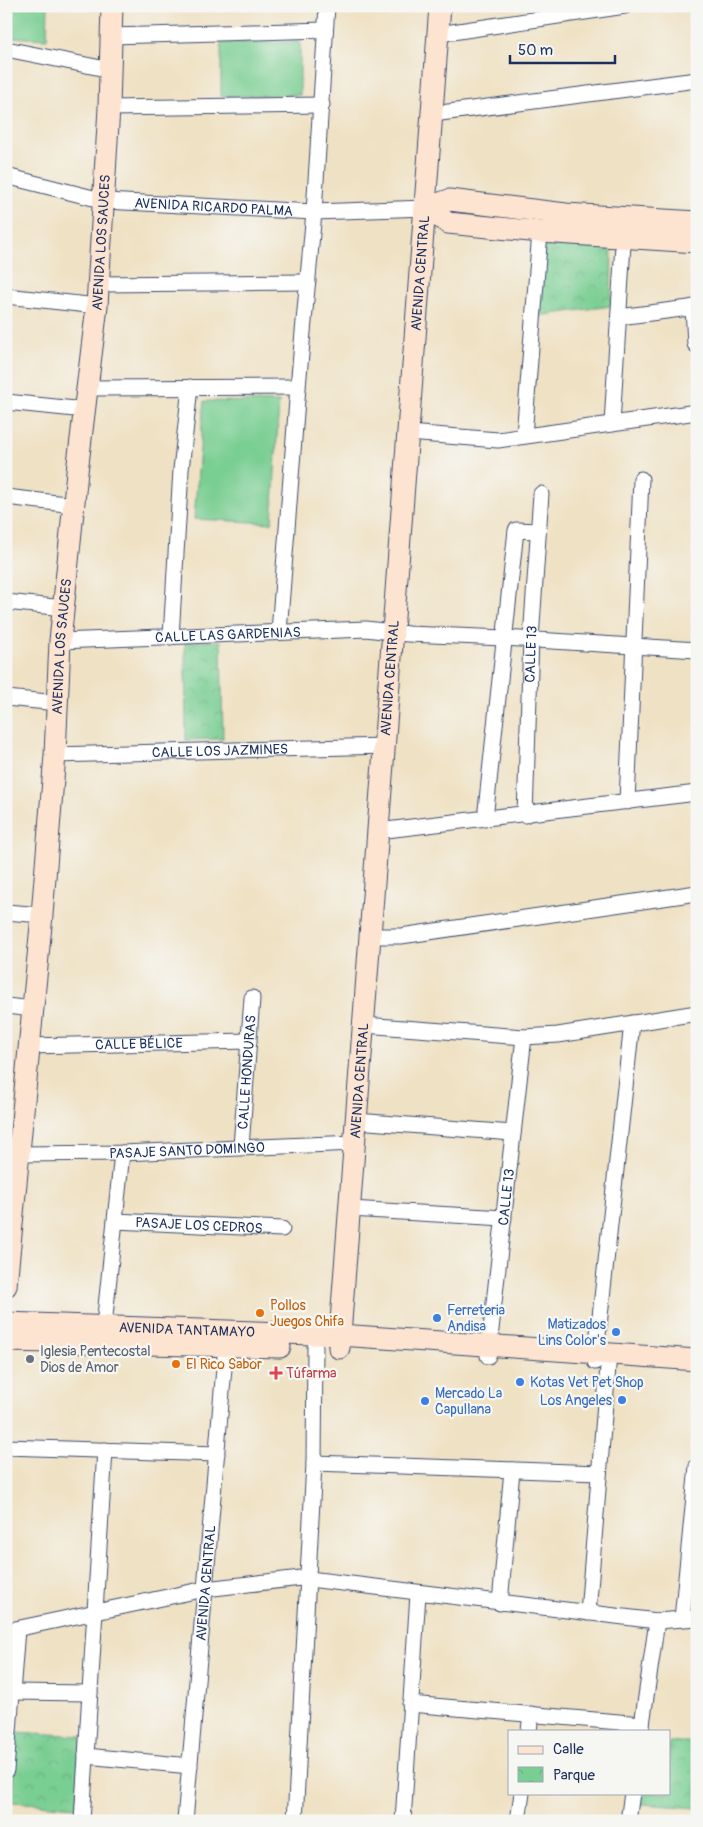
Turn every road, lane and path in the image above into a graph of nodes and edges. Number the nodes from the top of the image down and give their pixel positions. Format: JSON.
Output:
{"nodes":[{"id":1,"x":112,"y":6,"type":"edge"},
{"id":2,"x":327,"y":6,"type":"edge"},
{"id":3,"x":440,"y":6,"type":"edge"},
{"id":4,"x":625,"y":6,"type":"edge"},
{"id":5,"x":325,"y":30,"type":"junction"},
{"id":6,"x":439,"y":34,"type":"junction"},
{"id":7,"x":111,"y":36,"type":"junction"},
{"id":8,"x":6,"y":49,"type":"edge"},
{"id":9,"x":111,"y":70,"type":"junction"},
{"id":10,"x":697,"y":80,"type":"edge"},
{"id":11,"x":322,"y":106,"type":"junction"},
{"id":12,"x":109,"y":108,"type":"junction"},
{"id":13,"x":433,"y":114,"type":"junction"},
{"id":14,"x":6,"y":176,"type":"edge"},
{"id":15,"x":105,"y":201,"type":"junction"},
{"id":16,"x":426,"y":208,"type":"junction"},
{"id":17,"x":314,"y":212,"type":"junction"},
{"id":18,"x":697,"y":222,"type":"edge"},
{"id":19,"x":624,"y":227,"type":"junction"},
{"id":20,"x":540,"y":232,"type":"junction"},
{"id":21,"x":697,"y":242,"type":"edge"},
{"id":22,"x":308,"y":282,"type":"junction"},
{"id":23,"x":99,"y":284,"type":"junction"},
{"id":24,"x":6,"y":296,"type":"edge"},
{"id":25,"x":97,"y":306,"type":"junction"},
{"id":26,"x":695,"y":307,"type":"edge"},
{"id":27,"x":619,"y":317,"type":"junction"},
{"id":28,"x":697,"y":346,"type":"edge"},
{"id":29,"x":190,"y":387,"type":"junction"},
{"id":30,"x":298,"y":387,"type":"junction"},
{"id":31,"x":87,"y":388,"type":"junction"},
{"id":32,"x":6,"y":402,"type":"edge"},
{"id":33,"x":85,"y":410,"type":"junction"},
{"id":34,"x":697,"y":412,"type":"edge"},
{"id":35,"x":612,"y":424,"type":"junction"},
{"id":36,"x":408,"y":433,"type":"junction"},
{"id":37,"x":524,"y":436,"type":"junction"},
{"id":38,"x":642,"y":478,"type":"dead end"},
{"id":39,"x":541,"y":494,"type":"dead end"},
{"id":40,"x":6,"y":497,"type":"edge"},
{"id":41,"x":74,"y":504,"type":"junction"},
{"id":42,"x":538,"y":530,"type":"junction"},
{"id":43,"x":6,"y":602,"type":"edge"},
{"id":44,"x":64,"y":608,"type":"junction"},
{"id":45,"x":393,"y":631,"type":"junction"},
{"id":46,"x":279,"y":632,"type":"junction"},
{"id":47,"x":171,"y":637,"type":"junction"},
{"id":48,"x":504,"y":638,"type":"junction"},
{"id":49,"x":531,"y":640,"type":"junction"},
{"id":50,"x":60,"y":641,"type":"junction"},
{"id":51,"x":634,"y":647,"type":"junction"},
{"id":52,"x":697,"y":650,"type":"edge"},
{"id":53,"x":6,"y":698,"type":"edge"},
{"id":54,"x":58,"y":703,"type":"junction"},
{"id":55,"x":385,"y":746,"type":"junction"},
{"id":56,"x":55,"y":755,"type":"junction"},
{"id":57,"x":697,"y":793,"type":"edge"},
{"id":58,"x":627,"y":802,"type":"junction"},
{"id":59,"x":525,"y":815,"type":"junction"},
{"id":60,"x":485,"y":819,"type":"junction"},
{"id":61,"x":378,"y":831,"type":"junction"},
{"id":62,"x":697,"y":893,"type":"edge"},
{"id":63,"x":6,"y":912,"type":"edge"},
{"id":64,"x":42,"y":915,"type":"junction"},
{"id":65,"x":370,"y":936,"type":"junction"},
{"id":66,"x":252,"y":998,"type":"dead end"},
{"id":67,"x":6,"y":1006,"type":"edge"},
{"id":68,"x":33,"y":1009,"type":"junction"},
{"id":69,"x":697,"y":1012,"type":"edge"},
{"id":70,"x":632,"y":1023,"type":"junction"},
{"id":71,"x":364,"y":1025,"type":"junction"},
{"id":72,"x":524,"y":1037,"type":"junction"},
{"id":73,"x":249,"y":1041,"type":"junction"},
{"id":74,"x":29,"y":1046,"type":"junction"},
{"id":75,"x":356,"y":1121,"type":"junction"},
{"id":76,"x":513,"y":1133,"type":"junction"},
{"id":77,"x":354,"y":1143,"type":"junction"},
{"id":78,"x":241,"y":1148,"type":"junction"},
{"id":79,"x":122,"y":1153,"type":"junction"},
{"id":80,"x":19,"y":1154,"type":"junction"},
{"id":81,"x":10,"y":1209,"type":"edge"},
{"id":82,"x":350,"y":1209,"type":"junction"},
{"id":83,"x":504,"y":1218,"type":"junction"},
{"id":84,"x":114,"y":1221,"type":"junction"},
{"id":85,"x":282,"y":1229,"type":"dead end"},
{"id":86,"x":6,"y":1286,"type":"edge"},
{"id":87,"x":6,"y":1323,"type":"edge"},
{"id":88,"x":104,"y":1326,"type":"junction"},
{"id":89,"x":340,"y":1341,"type":"junction"},
{"id":90,"x":6,"y":1342,"type":"edge"},
{"id":91,"x":226,"y":1346,"type":"junction"},
{"id":92,"x":315,"y":1347,"type":"junction"},
{"id":93,"x":489,"y":1351,"type":"junction"},
{"id":94,"x":602,"y":1358,"type":"junction"},
{"id":95,"x":697,"y":1360,"type":"edge"},
{"id":96,"x":697,"y":1371,"type":"edge"},
{"id":97,"x":6,"y":1447,"type":"edge"},
{"id":98,"x":105,"y":1450,"type":"junction"},
{"id":99,"x":217,"y":1454,"type":"junction"},
{"id":100,"x":314,"y":1464,"type":"junction"},
{"id":101,"x":697,"y":1466,"type":"edge"},
{"id":102,"x":512,"y":1470,"type":"junction"},
{"id":103,"x":600,"y":1473,"type":"junction"},
{"id":104,"x":308,"y":1579,"type":"junction"},
{"id":105,"x":205,"y":1589,"type":"junction"},
{"id":106,"x":418,"y":1594,"type":"junction"},
{"id":107,"x":500,"y":1603,"type":"junction"},
{"id":108,"x":95,"y":1612,"type":"junction"},
{"id":109,"x":588,"y":1613,"type":"junction"},
{"id":110,"x":689,"y":1619,"type":"edge"},
{"id":111,"x":657,"y":1621,"type":"junction"},
{"id":112,"x":12,"y":1630,"type":"edge"},
{"id":113,"x":12,"y":1692,"type":"junction"},
{"id":114,"x":90,"y":1693,"type":"junction"},
{"id":115,"x":410,"y":1704,"type":"junction"},
{"id":116,"x":532,"y":1714,"type":"junction"},
{"id":117,"x":642,"y":1727,"type":"edge"},
{"id":118,"x":529,"y":1730,"type":"edge"},
{"id":119,"x":86,"y":1756,"type":"junction"},
{"id":120,"x":190,"y":1766,"type":"junction"},
{"id":121,"x":6,"y":1770,"type":"edge"},
{"id":122,"x":522,"y":1794,"type":"edge"},
{"id":123,"x":632,"y":1794,"type":"edge"},
{"id":124,"x":82,"y":1821,"type":"edge"},
{"id":125,"x":186,"y":1821,"type":"edge"},
{"id":126,"x":295,"y":1821,"type":"edge"},
{"id":127,"x":403,"y":1821,"type":"edge"},
{"id":128,"x":518,"y":1821,"type":"edge"},
{"id":129,"x":628,"y":1821,"type":"edge"}],
"edges":[{"from":1,"to":7,"type":"street","name":"AVENIDA LOS SAUCES"},
{"from":2,"to":5,"type":"street"},
{"from":3,"to":6,"type":"street","name":"AVENIDA CENTRAL"},
{"from":4,"to":6,"type":"street"},
{"from":5,"to":7,"type":"street"},
{"from":5,"to":11,"type":"street"},
{"from":6,"to":13,"type":"street","name":"AVENIDA CENTRAL"},
{"from":7,"to":9,"type":"street","name":"AVENIDA LOS SAUCES"},
{"from":8,"to":9,"type":"street"},
{"from":9,"to":12,"type":"street","name":"AVENIDA LOS SAUCES"},
{"from":10,"to":13,"type":"street"},
{"from":11,"to":12,"type":"street"},
{"from":11,"to":17,"type":"street"},
{"from":12,"to":15,"type":"street","name":"AVENIDA LOS SAUCES"},
{"from":13,"to":16,"type":"street","name":"AVENIDA CENTRAL"},
{"from":14,"to":15,"type":"street","name":"AVENIDA RICARDO PALMA"},
{"from":15,"to":17,"type":"street","name":"AVENIDA RICARDO PALMA"},
{"from":15,"to":23,"type":"street","name":"AVENIDA LOS SAUCES"},
{"from":16,"to":17,"type":"street","name":"AVENIDA RICARDO PALMA"},
{"from":16,"to":19,"type":"street","name":"AVENIDA RICARDO PALMA"},
{"from":16,"to":20,"type":"street","name":"AVENIDA RICARDO PALMA"},
{"from":16,"to":36,"type":"street","name":"AVENIDA CENTRAL"},
{"from":17,"to":22,"type":"street"},
{"from":18,"to":19,"type":"street","name":"AVENIDA RICARDO PALMA"},
{"from":19,"to":20,"type":"street","name":"AVENIDA RICARDO PALMA"},
{"from":19,"to":21,"type":"street","name":"AVENIDA RICARDO PALMA"},
{"from":19,"to":27,"type":"street"},
{"from":20,"to":37,"type":"street"},
{"from":22,"to":23,"type":"street"},
{"from":22,"to":30,"type":"street"},
{"from":23,"to":25,"type":"street","name":"AVENIDA LOS SAUCES"},
{"from":24,"to":25,"type":"street"},
{"from":25,"to":31,"type":"street","name":"AVENIDA LOS SAUCES"},
{"from":26,"to":27,"type":"street"},
{"from":26,"to":28,"type":"street"},
{"from":27,"to":35,"type":"street"},
{"from":29,"to":30,"type":"street"},
{"from":29,"to":31,"type":"street"},
{"from":29,"to":47,"type":"street"},
{"from":30,"to":46,"type":"street"},
{"from":31,"to":33,"type":"street","name":"AVENIDA LOS SAUCES"},
{"from":32,"to":33,"type":"street"},
{"from":33,"to":41,"type":"street","name":"AVENIDA LOS SAUCES"},
{"from":34,"to":35,"type":"street"},
{"from":35,"to":37,"type":"street"},
{"from":36,"to":37,"type":"street"},
{"from":36,"to":45,"type":"street","name":"AVENIDA CENTRAL"},
{"from":38,"to":51,"type":"street"},
{"from":39,"to":42,"type":"street","name":"CALLE 13"},
{"from":40,"to":41,"type":"street"},
{"from":41,"to":44,"type":"street","name":"AVENIDA LOS SAUCES"},
{"from":42,"to":48,"type":"street","name":"CALLE 13"},
{"from":42,"to":49,"type":"street","name":"CALLE 13"},
{"from":43,"to":44,"type":"street"},
{"from":44,"to":50,"type":"street","name":"AVENIDA LOS SAUCES"},
{"from":45,"to":46,"type":"street","name":"CALLE LAS GARDENIAS"},
{"from":45,"to":48,"type":"street","name":"CALLE LAS GARDENIAS"},
{"from":45,"to":55,"type":"street","name":"AVENIDA CENTRAL"},
{"from":46,"to":47,"type":"street","name":"CALLE LAS GARDENIAS"},
{"from":47,"to":50,"type":"street","name":"CALLE LAS GARDENIAS"},
{"from":48,"to":49,"type":"street","name":"CALLE LAS GARDENIAS"},
{"from":48,"to":60,"type":"street","name":"CALLE 13"},
{"from":49,"to":51,"type":"street","name":"CALLE LAS GARDENIAS"},
{"from":49,"to":59,"type":"street","name":"CALLE 13"},
{"from":50,"to":54,"type":"street","name":"AVENIDA LOS SAUCES"},
{"from":51,"to":52,"type":"street","name":"CALLE LAS GARDENIAS"},
{"from":51,"to":58,"type":"street"},
{"from":53,"to":54,"type":"street"},
{"from":54,"to":56,"type":"street","name":"AVENIDA LOS SAUCES"},
{"from":55,"to":56,"type":"street","name":"CALLE LOS JAZMINES"},
{"from":55,"to":61,"type":"street","name":"AVENIDA CENTRAL"},
{"from":56,"to":64,"type":"street","name":"AVENIDA LOS SAUCES"},
{"from":57,"to":58,"type":"street"},
{"from":58,"to":59,"type":"street"},
{"from":59,"to":60,"type":"street"},
{"from":60,"to":61,"type":"street"},
{"from":61,"to":65,"type":"street","name":"AVENIDA CENTRAL"},
{"from":62,"to":65,"type":"street"},
{"from":63,"to":64,"type":"street"},
{"from":64,"to":68,"type":"street","name":"AVENIDA LOS SAUCES"},
{"from":65,"to":71,"type":"street","name":"AVENIDA CENTRAL"},
{"from":66,"to":73,"type":"street","name":"CALLE HONDURAS"},
{"from":67,"to":68,"type":"street"},
{"from":68,"to":74,"type":"street","name":"AVENIDA LOS SAUCES"},
{"from":69,"to":70,"type":"street"},
{"from":70,"to":72,"type":"street"},
{"from":70,"to":94,"type":"street"},
{"from":71,"to":72,"type":"street"},
{"from":71,"to":75,"type":"street","name":"AVENIDA CENTRAL"},
{"from":72,"to":76,"type":"street","name":"CALLE 13"},
{"from":73,"to":74,"type":"street","name":"CALLE BÉLICE"},
{"from":73,"to":78,"type":"street","name":"CALLE HONDURAS"},
{"from":74,"to":80,"type":"street","name":"AVENIDA LOS SAUCES"},
{"from":75,"to":76,"type":"street"},
{"from":75,"to":77,"type":"street","name":"AVENIDA CENTRAL"},
{"from":76,"to":83,"type":"street","name":"CALLE 13"},
{"from":77,"to":78,"type":"street","name":"PASAJE SANTO DOMINGO"},
{"from":77,"to":82,"type":"street","name":"AVENIDA CENTRAL"},
{"from":78,"to":79,"type":"street","name":"PASAJE SANTO DOMINGO"},
{"from":79,"to":80,"type":"street","name":"PASAJE SANTO DOMINGO"},
{"from":79,"to":84,"type":"street"},
{"from":80,"to":81,"type":"street","name":"AVENIDA LOS SAUCES"},
{"from":81,"to":86,"type":"street","name":"AVENIDA LOS SAUCES"},
{"from":82,"to":83,"type":"street"},
{"from":82,"to":89,"type":"street","name":"AVENIDA CENTRAL"},
{"from":83,"to":93,"type":"street","name":"CALLE 13"},
{"from":84,"to":85,"type":"street","name":"PASAJE LOS CEDROS"},
{"from":84,"to":88,"type":"street"},
{"from":87,"to":88,"type":"street","name":"AVENIDA TANTAMAYO"},
{"from":88,"to":89,"type":"street","name":"AVENIDA TANTAMAYO"},
{"from":89,"to":92,"type":"street","name":"AVENIDA TANTAMAYO"},
{"from":89,"to":93,"type":"street","name":"AVENIDA TANTAMAYO"},
{"from":90,"to":91,"type":"street","name":"AVENIDA TANTAMAYO"},
{"from":91,"to":92,"type":"street","name":"AVENIDA TANTAMAYO"},
{"from":91,"to":99,"type":"street","name":"AVENIDA CENTRAL"},
{"from":92,"to":100,"type":"street"},
{"from":93,"to":94,"type":"street","name":"AVENIDA TANTAMAYO"},
{"from":94,"to":95,"type":"street","name":"AVENIDA TANTAMAYO"},
{"from":94,"to":96,"type":"street","name":"AVENIDA TANTAMAYO"},
{"from":94,"to":103,"type":"street"},
{"from":97,"to":98,"type":"street"},
{"from":98,"to":99,"type":"street"},
{"from":98,"to":108,"type":"street"},
{"from":99,"to":105,"type":"street","name":"AVENIDA CENTRAL"},
{"from":100,"to":102,"type":"street"},
{"from":100,"to":104,"type":"street"},
{"from":101,"to":110,"type":"street"},
{"from":102,"to":103,"type":"street"},
{"from":102,"to":107,"type":"street"},
{"from":103,"to":109,"type":"street"},
{"from":104,"to":105,"type":"street"},
{"from":104,"to":106,"type":"street"},
{"from":104,"to":126,"type":"street"},
{"from":105,"to":108,"type":"street"},
{"from":105,"to":120,"type":"street","name":"AVENIDA CENTRAL"},
{"from":106,"to":107,"type":"street"},
{"from":106,"to":115,"type":"street"},
{"from":107,"to":109,"type":"street"},
{"from":108,"to":112,"type":"street"},
{"from":108,"to":114,"type":"street"},
{"from":109,"to":111,"type":"street"},
{"from":110,"to":111,"type":"street"},
{"from":111,"to":117,"type":"street"},
{"from":112,"to":113,"type":"street"},
{"from":113,"to":114,"type":"street"},
{"from":113,"to":121,"type":"street"},
{"from":114,"to":119,"type":"street"},
{"from":115,"to":116,"type":"street"},
{"from":115,"to":127,"type":"street"},
{"from":116,"to":117,"type":"street"},
{"from":116,"to":118,"type":"street"},
{"from":119,"to":120,"type":"street"},
{"from":119,"to":124,"type":"street"},
{"from":120,"to":125,"type":"street","name":"AVENIDA CENTRAL"},
{"from":122,"to":128,"type":"street"},
{"from":123,"to":129,"type":"street"}]}
